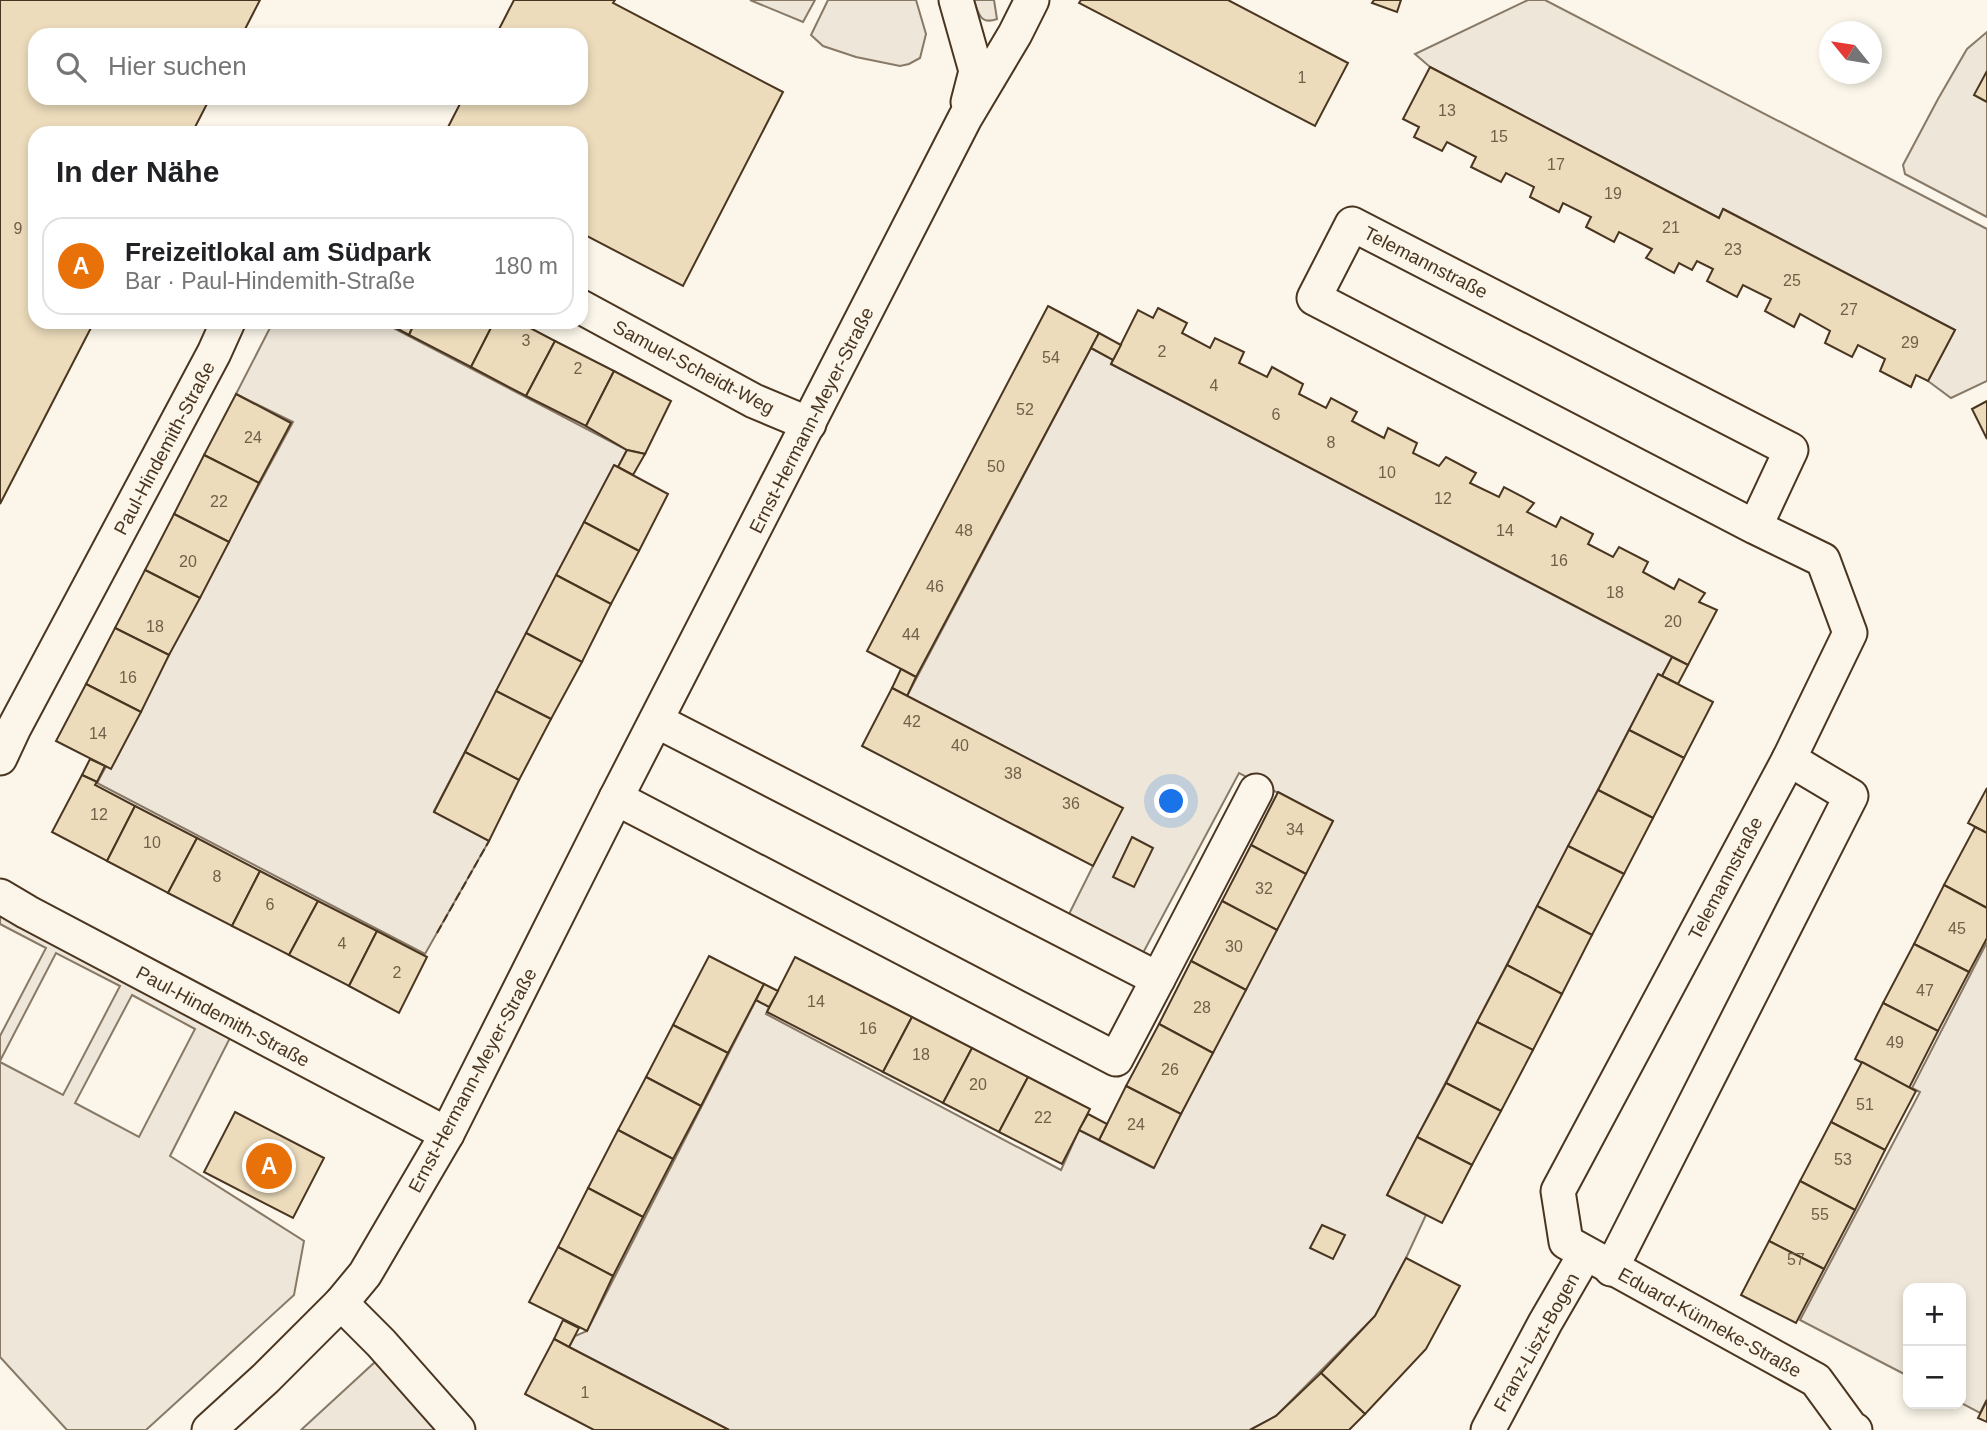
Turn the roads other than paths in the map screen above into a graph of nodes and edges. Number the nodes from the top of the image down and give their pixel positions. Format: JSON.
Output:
{"nodes":[{"id":1,"x":956,"y":0,"type":"edge"},
{"id":2,"x":1032,"y":0,"type":"edge"},
{"id":3,"x":964,"y":118,"type":"junction"},
{"id":4,"x":588,"y":311,"type":"edge"},
{"id":5,"x":225,"y":329,"type":"edge"},
{"id":6,"x":809,"y":424,"type":"junction"},
{"id":7,"x":1755,"y":527,"type":"junction"},
{"id":8,"x":657,"y":721,"type":"junction"},
{"id":9,"x":0,"y":758,"type":"edge"},
{"id":10,"x":1789,"y":759,"type":"junction"},
{"id":11,"x":1256,"y":791,"type":"dead end"},
{"id":12,"x":616,"y":798,"type":"junction"},
{"id":13,"x":0,"y":896,"type":"edge"},
{"id":14,"x":1158,"y":979,"type":"junction"},
{"id":15,"x":447,"y":1134,"type":"junction"},
{"id":16,"x":1598,"y":1261,"type":"junction"},
{"id":17,"x":341,"y":1303,"type":"junction"},
{"id":18,"x":209,"y":1430,"type":"edge"},
{"id":19,"x":458,"y":1430,"type":"edge"},
{"id":20,"x":1488,"y":1430,"type":"edge"},
{"id":21,"x":1855,"y":1430,"type":"edge"}],
"edges":[{"from":1,"to":3,"type":"street","name":"Ernst-Hermann-Meyer-Straße"},
{"from":2,"to":3,"type":"street","name":"Ernst-Hermann-Meyer-Straße"},
{"from":3,"to":6,"type":"street","name":"Ernst-Hermann-Meyer-Straße"},
{"from":4,"to":6,"type":"street","name":"Samuel-Scheidt-Weg"},
{"from":5,"to":9,"type":"street","name":"Paul-Hindemith-Straße"},
{"from":6,"to":8,"type":"street","name":"Ernst-Hermann-Meyer-Straße"},
{"from":7,"to":7,"type":"street","name":"Telemannstraße"},
{"from":7,"to":10,"type":"street","name":"Telemannstraße"},
{"from":8,"to":12,"type":"street","name":"Ernst-Hermann-Meyer-Straße"},
{"from":8,"to":14,"type":"street"},
{"from":10,"to":16,"type":"street","name":"Telemannstraße"},
{"from":10,"to":16,"type":"street","name":"Franz-Liszt-Bogen"},
{"from":11,"to":14,"type":"street"},
{"from":12,"to":14,"type":"street"},
{"from":12,"to":15,"type":"street","name":"Ernst-Hermann-Meyer-Straße"},
{"from":13,"to":15,"type":"street","name":"Paul-Hindemith-Straße"},
{"from":15,"to":17,"type":"street","name":"Ernst-Hermann-Meyer-Straße"},
{"from":16,"to":20,"type":"street","name":"Franz-Liszt-Bogen"},
{"from":16,"to":21,"type":"street","name":"Eduard-Künneke-Straße"},
{"from":17,"to":18,"type":"street","name":"Ernst-Hermann-Meyer-Straße"},
{"from":17,"to":19,"type":"street"}]}
